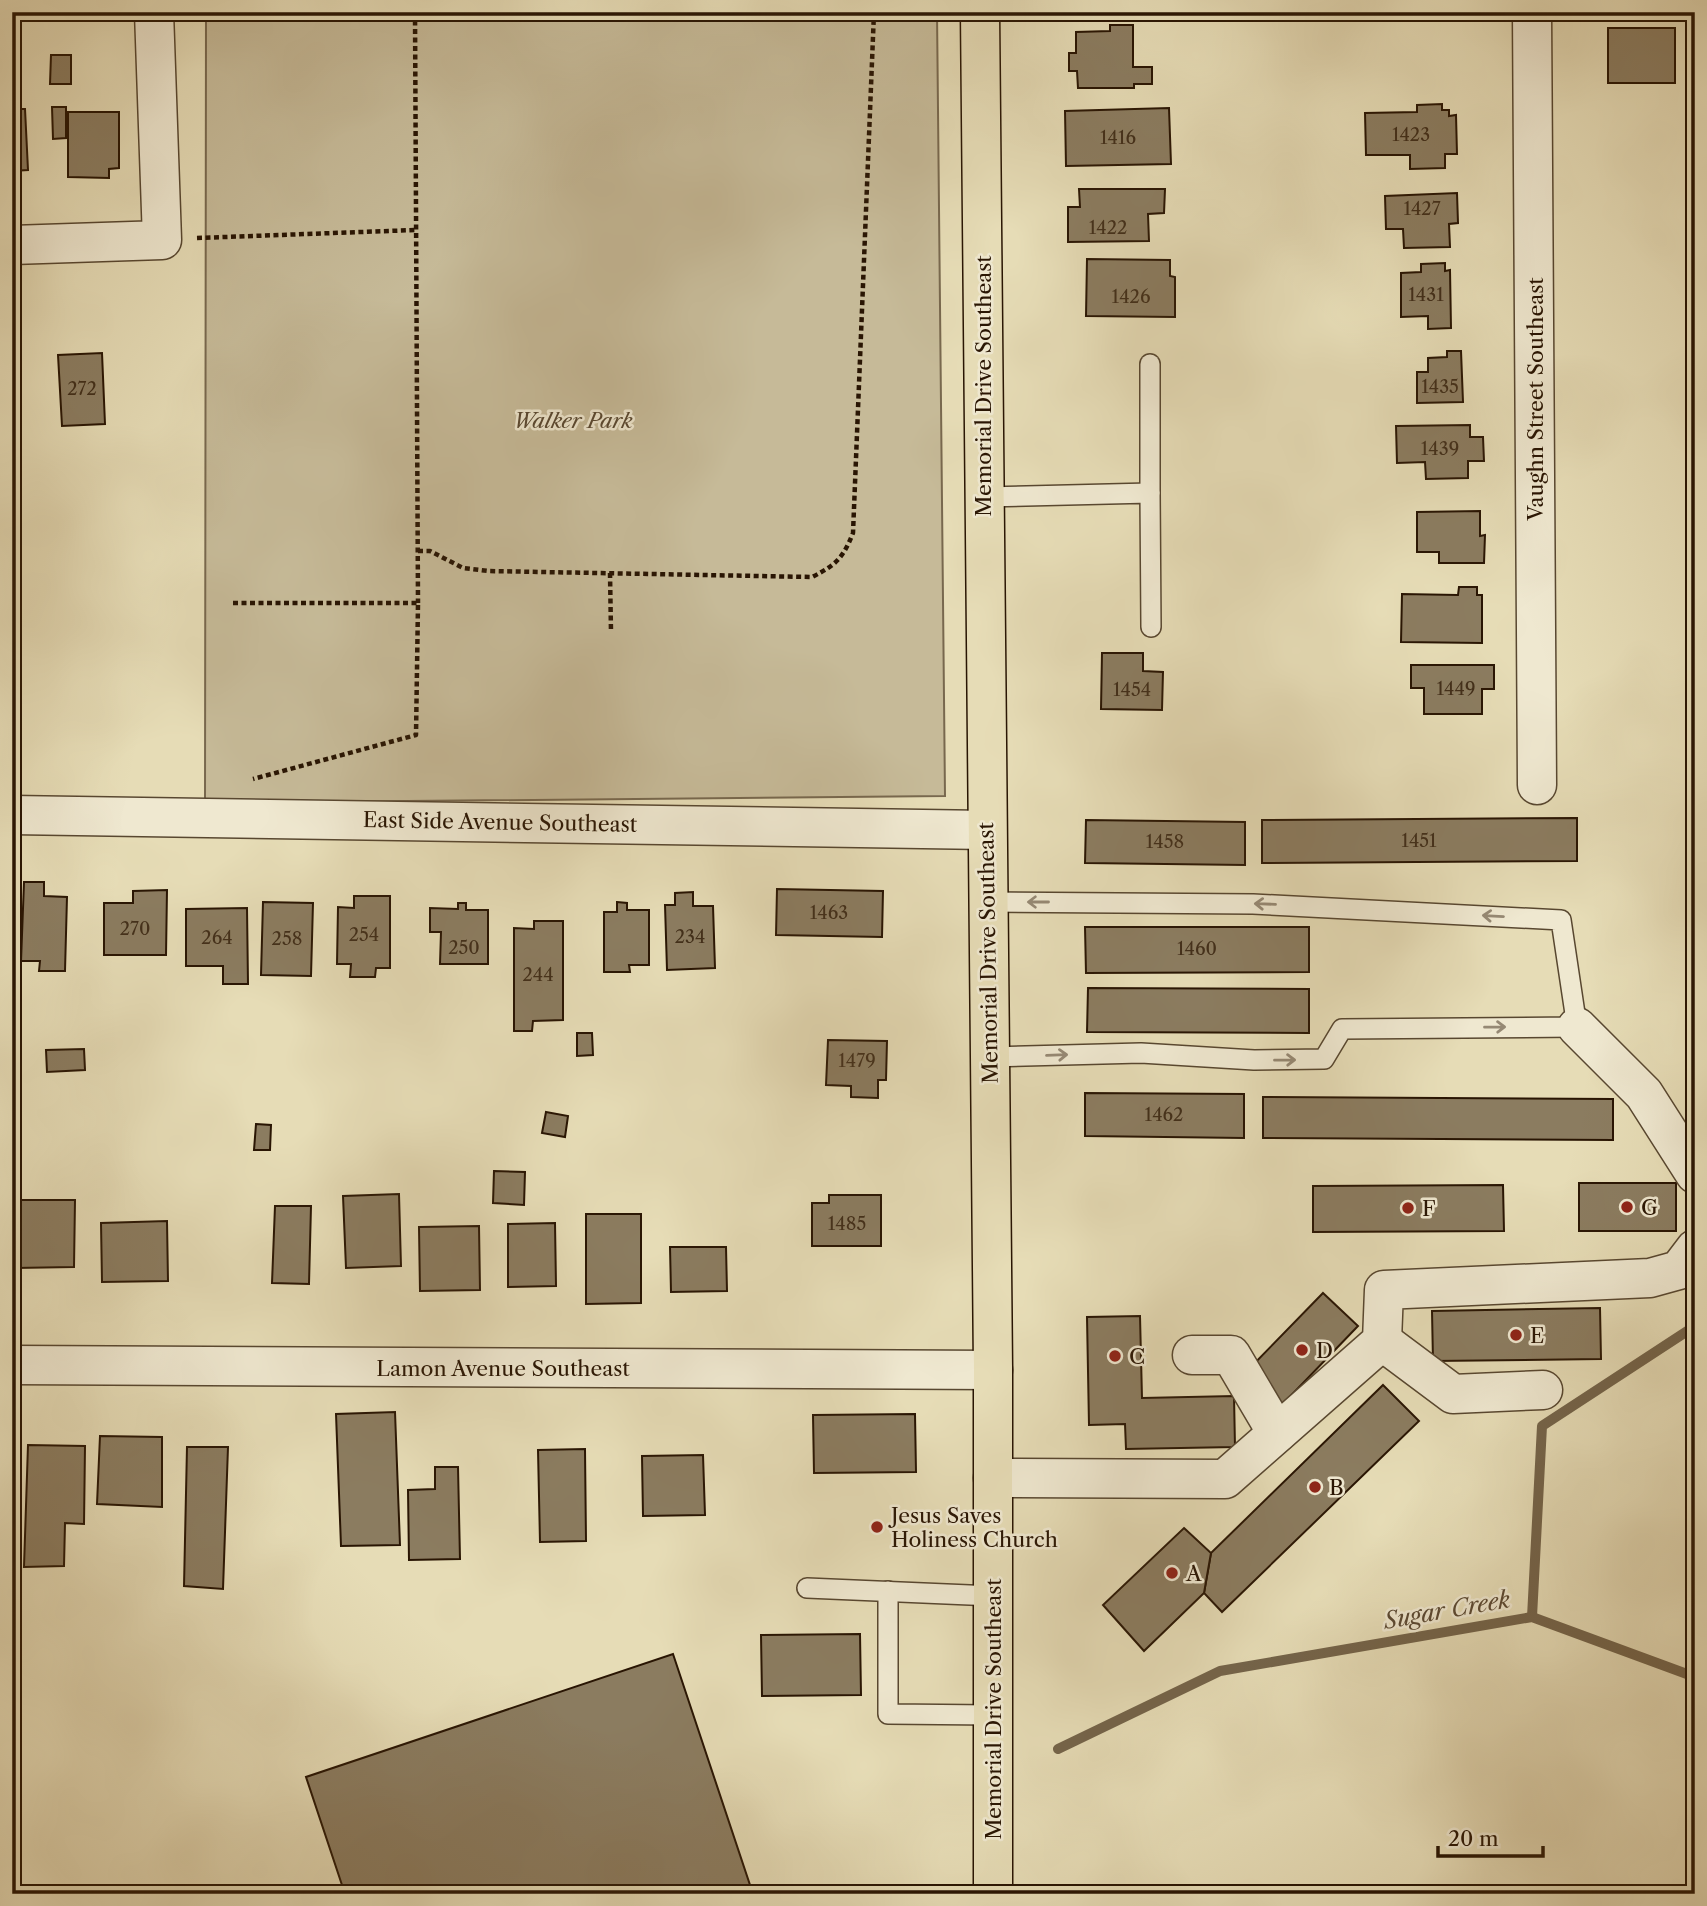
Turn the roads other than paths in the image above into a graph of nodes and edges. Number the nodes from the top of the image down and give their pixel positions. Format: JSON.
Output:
{"nodes":[{"id":1,"x":154,"y":12,"type":"edge"},
{"id":2,"x":980,"y":12,"type":"edge"},
{"id":3,"x":1532,"y":12,"type":"edge"},
{"id":4,"x":12,"y":245,"type":"edge"},
{"id":5,"x":1150,"y":364,"type":"dead end"},
{"id":6,"x":1150,"y":493,"type":"junction"},
{"id":7,"x":984,"y":497,"type":"junction"},
{"id":8,"x":1151,"y":627,"type":"dead end"},
{"id":9,"x":1537,"y":785,"type":"dead end"},
{"id":10,"x":12,"y":815,"type":"edge"},
{"id":11,"x":987,"y":830,"type":"junction"},
{"id":12,"x":988,"y":902,"type":"junction"},
{"id":13,"x":1577,"y":1027,"type":"junction"},
{"id":14,"x":989,"y":1057,"type":"junction"},
{"id":15,"x":1695,"y":1174,"type":"edge"},
{"id":16,"x":1695,"y":1249,"type":"edge"},
{"id":17,"x":1382,"y":1341,"type":"junction"},
{"id":18,"x":1192,"y":1354,"type":"dead end"},
{"id":19,"x":13,"y":1366,"type":"edge"},
{"id":20,"x":993,"y":1370,"type":"junction"},
{"id":21,"x":1544,"y":1391,"type":"dead end"},
{"id":22,"x":1277,"y":1433,"type":"junction"},
{"id":23,"x":993,"y":1478,"type":"junction"},
{"id":24,"x":807,"y":1588,"type":"dead end"},
{"id":25,"x":888,"y":1591,"type":"junction"},
{"id":26,"x":993,"y":1596,"type":"junction"},
{"id":27,"x":993,"y":1715,"type":"junction"},
{"id":28,"x":993,"y":1894,"type":"edge"}],
"edges":[{"from":1,"to":4,"type":"street"},
{"from":2,"to":7,"type":"main road","name":"Memorial Drive Southeast"},
{"from":3,"to":9,"type":"street","name":"Vaughn Street Southeast"},
{"from":5,"to":6,"type":"lane"},
{"from":6,"to":7,"type":"lane"},
{"from":6,"to":8,"type":"lane"},
{"from":7,"to":11,"type":"main road","name":"Memorial Drive Southeast"},
{"from":10,"to":11,"type":"street","name":"East Side Avenue Southeast"},
{"from":11,"to":12,"type":"main road","name":"Memorial Drive Southeast"},
{"from":13,"to":12,"type":"lane","one_way":true},
{"from":12,"to":14,"type":"main road","name":"Memorial Drive Southeast"},
{"from":14,"to":13,"type":"lane","one_way":true},
{"from":13,"to":15,"type":"street"},
{"from":14,"to":20,"type":"main road","name":"Memorial Drive Southeast"},
{"from":16,"to":17,"type":"street"},
{"from":17,"to":21,"type":"street"},
{"from":17,"to":22,"type":"street"},
{"from":18,"to":22,"type":"street"},
{"from":19,"to":20,"type":"street","name":"Lamon Avenue Southeast"},
{"from":20,"to":23,"type":"main road","name":"Memorial Drive Southeast"},
{"from":22,"to":23,"type":"street"},
{"from":23,"to":26,"type":"main road","name":"Memorial Drive Southeast"},
{"from":24,"to":25,"type":"lane"},
{"from":25,"to":26,"type":"lane"},
{"from":25,"to":27,"type":"lane"},
{"from":26,"to":27,"type":"main road","name":"Memorial Drive Southeast"},
{"from":27,"to":28,"type":"main road","name":"Memorial Drive Southeast"}]}
